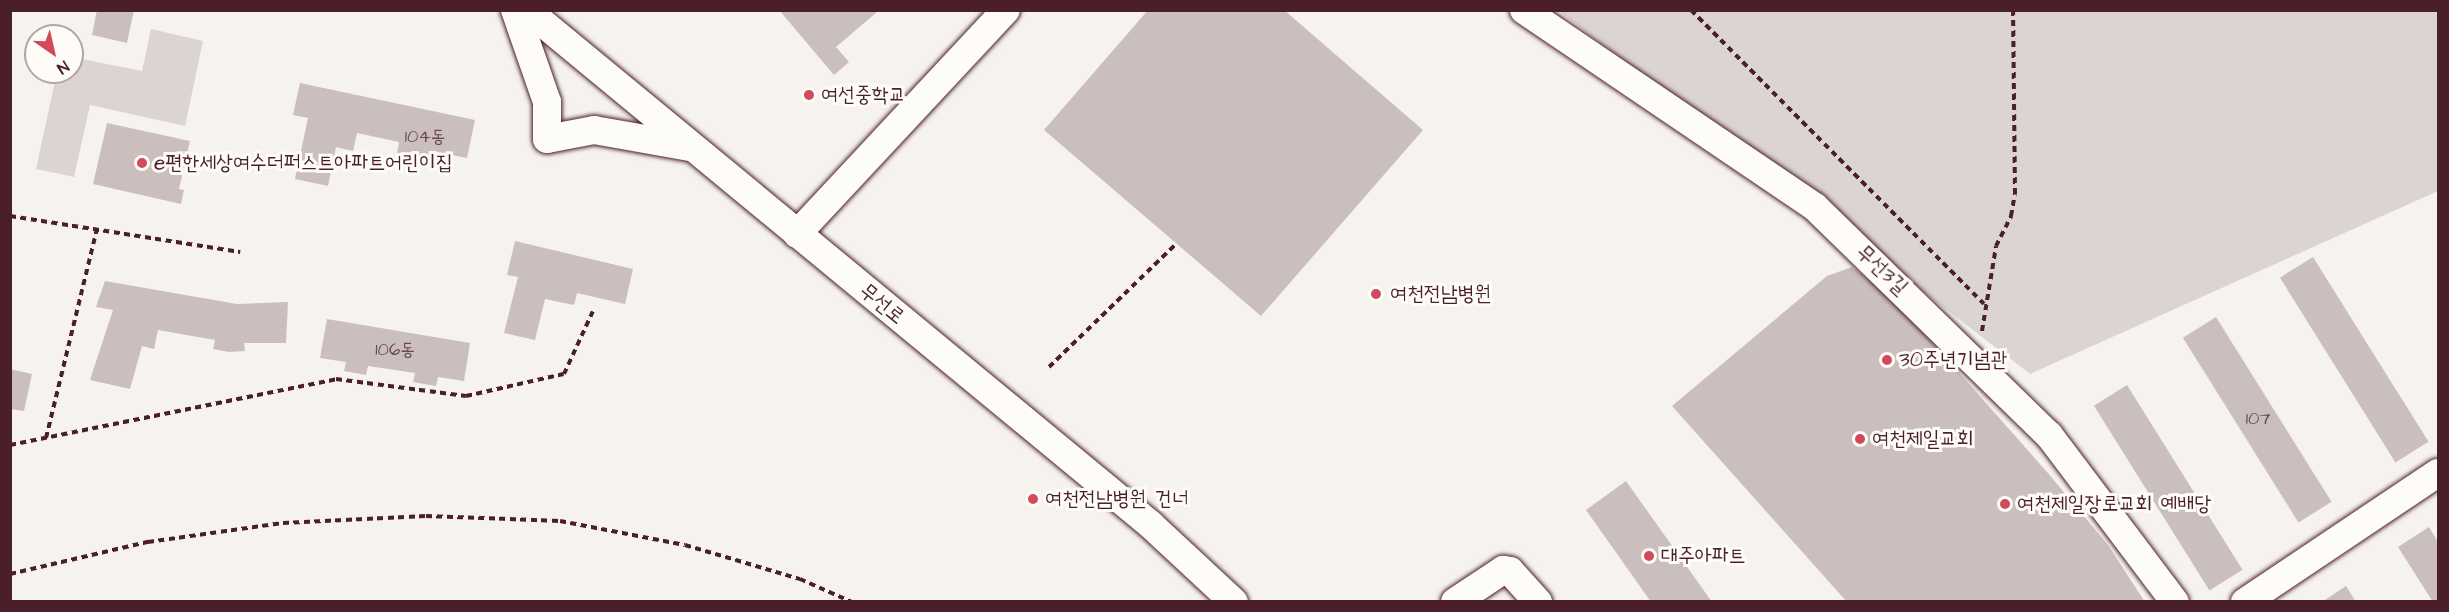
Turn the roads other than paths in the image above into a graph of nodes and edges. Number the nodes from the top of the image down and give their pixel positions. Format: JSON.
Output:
{"nodes":[{"id":1,"x":515,"y":10,"type":"edge"},
{"id":2,"x":526,"y":10,"type":"edge"},
{"id":3,"x":1006,"y":10,"type":"edge"},
{"id":4,"x":1524,"y":10,"type":"edge"},
{"id":5,"x":693,"y":148,"type":"junction"},
{"id":6,"x":797,"y":234,"type":"junction"},
{"id":7,"x":2439,"y":473,"type":"edge"},
{"id":8,"x":1234,"y":602,"type":"edge"},
{"id":9,"x":1455,"y":602,"type":"edge"},
{"id":10,"x":1538,"y":602,"type":"edge"},
{"id":11,"x":2175,"y":602,"type":"edge"},
{"id":12,"x":2245,"y":602,"type":"edge"}],
"edges":[{"from":1,"to":5,"type":"street"},
{"from":2,"to":5,"type":"street","name":"무선로"},
{"from":3,"to":6,"type":"street"},
{"from":4,"to":11,"type":"street","name":"무선3길"},
{"from":5,"to":6,"type":"street","name":"무선로"},
{"from":6,"to":8,"type":"street","name":"무선로"},
{"from":7,"to":12,"type":"street"},
{"from":9,"to":10,"type":"street"}]}
